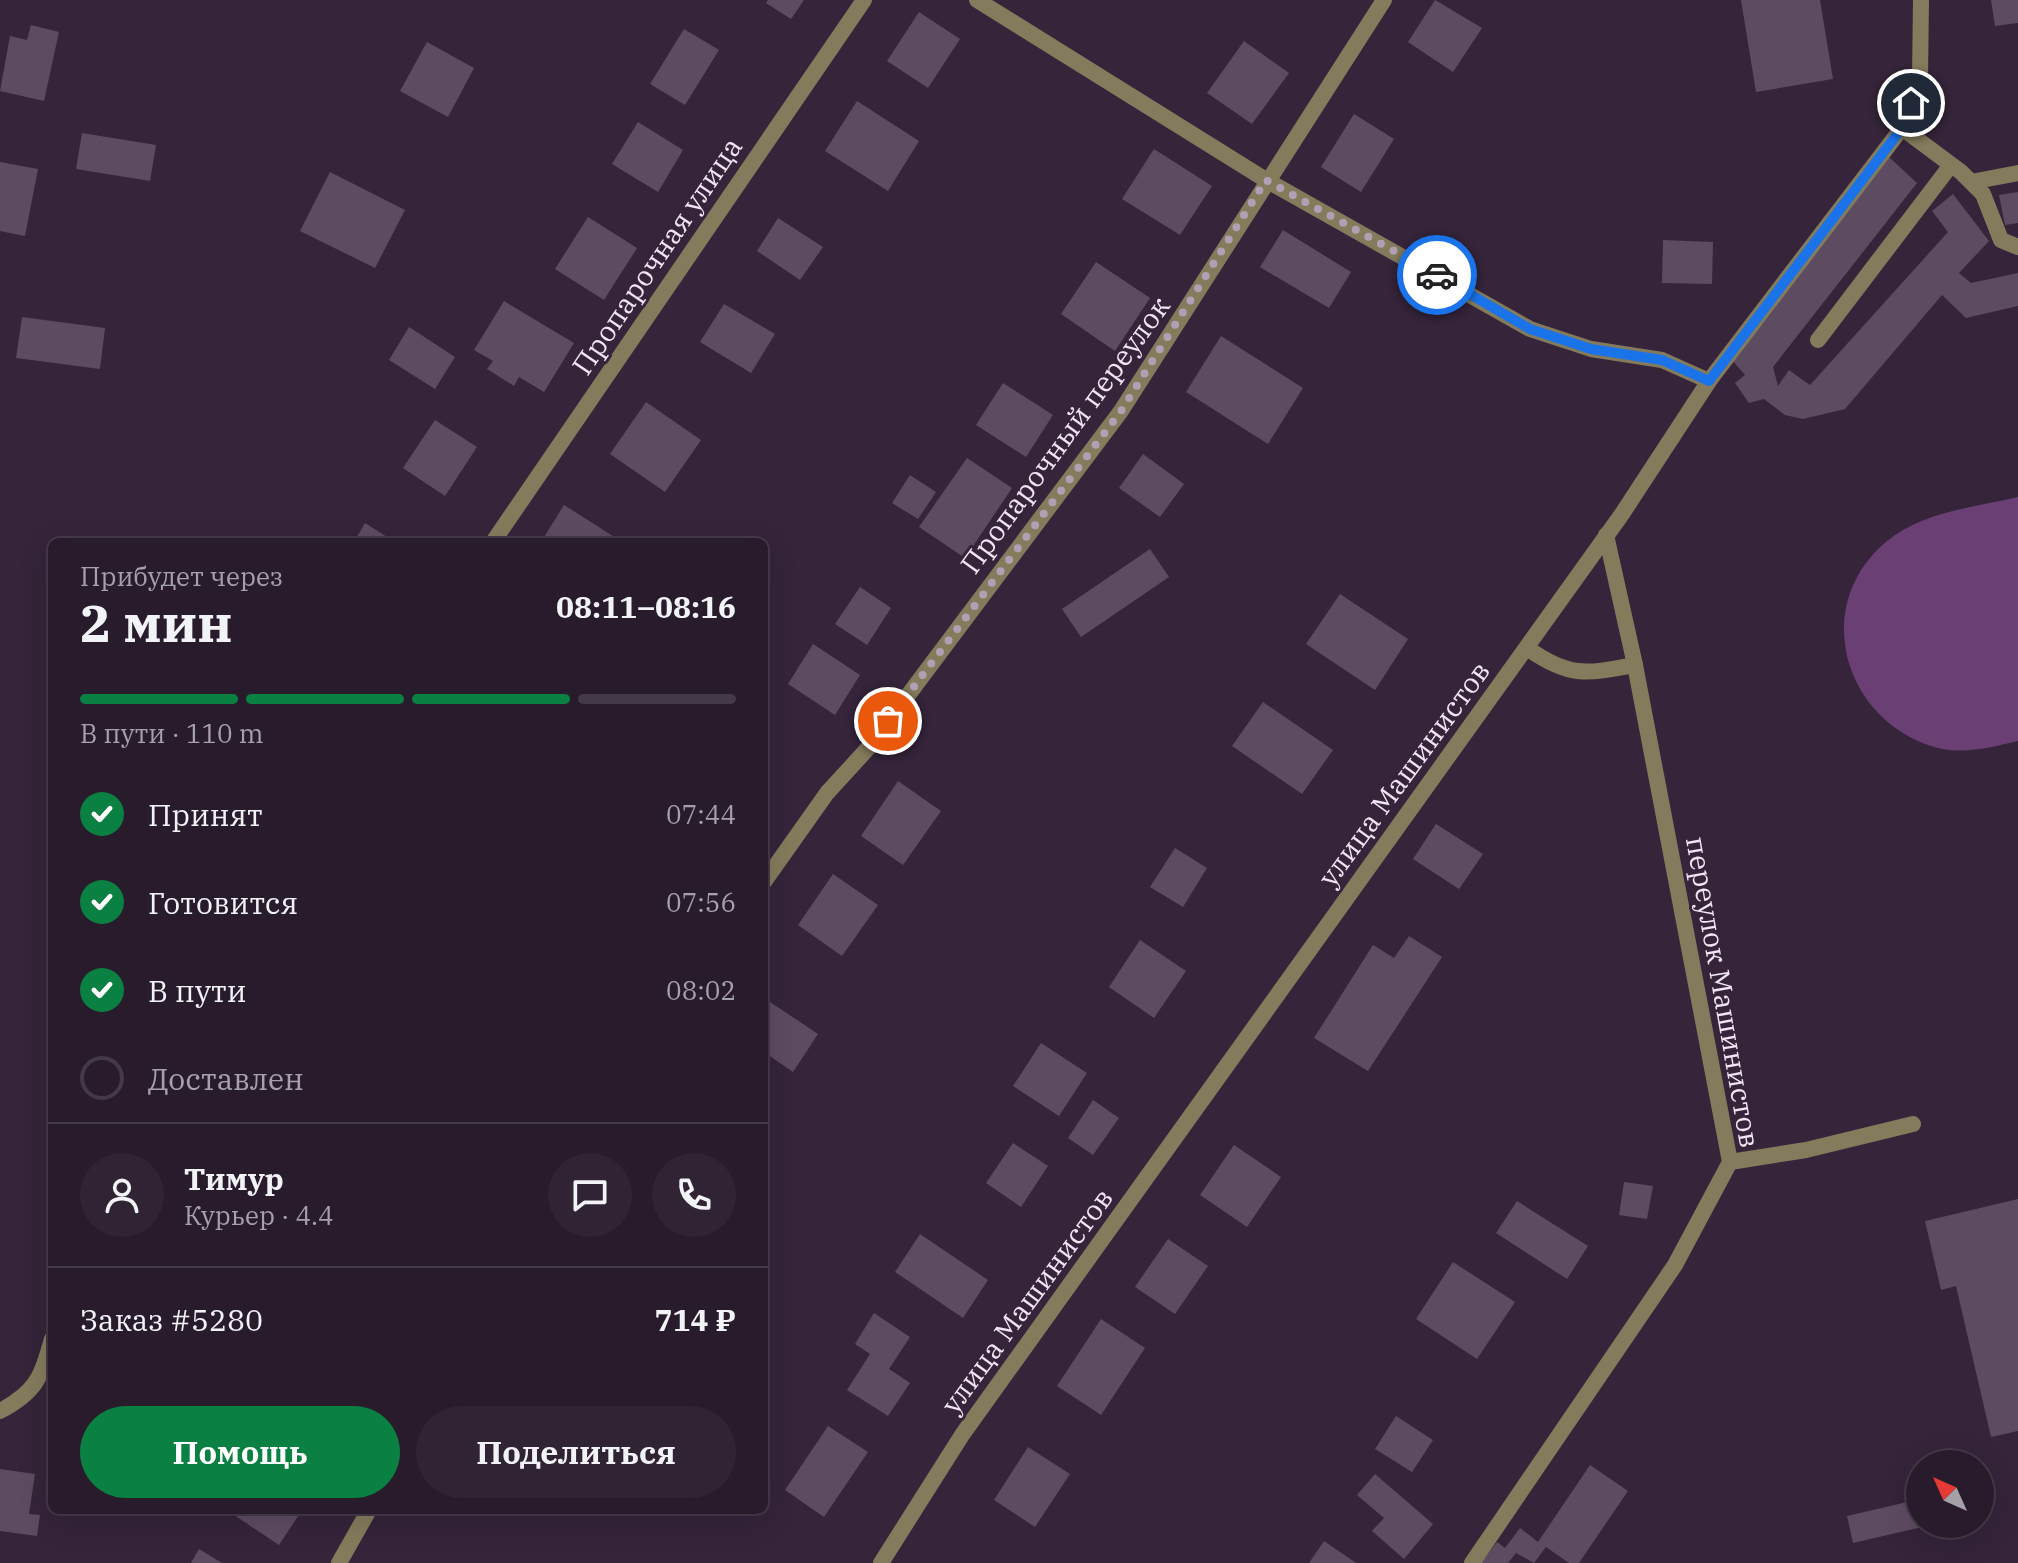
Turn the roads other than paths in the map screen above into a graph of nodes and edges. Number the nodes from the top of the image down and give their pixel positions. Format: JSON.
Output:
{"nodes":[{"id":1,"x":864,"y":0,"type":"edge"},
{"id":2,"x":977,"y":0,"type":"edge"},
{"id":3,"x":1384,"y":0,"type":"edge"},
{"id":4,"x":1921,"y":0,"type":"edge"},
{"id":5,"x":1902,"y":128,"type":"junction"},
{"id":6,"x":1951,"y":165,"type":"junction"},
{"id":7,"x":2018,"y":173,"type":"edge"},
{"id":8,"x":1266,"y":180,"type":"junction"},
{"id":9,"x":1971,"y":182,"type":"junction"},
{"id":10,"x":2018,"y":247,"type":"edge"},
{"id":11,"x":1818,"y":340,"type":"dead end"},
{"id":12,"x":1709,"y":381,"type":"junction"},
{"id":13,"x":1606,"y":535,"type":"junction"},
{"id":14,"x":496,"y":538,"type":"edge"},
{"id":15,"x":1527,"y":648,"type":"junction"},
{"id":16,"x":1635,"y":665,"type":"junction"},
{"id":17,"x":768,"y":876,"type":"edge"},
{"id":18,"x":1913,"y":1124,"type":"dead end"},
{"id":19,"x":1730,"y":1162,"type":"junction"},
{"id":20,"x":48,"y":1353,"type":"edge"},
{"id":21,"x":0,"y":1411,"type":"edge"},
{"id":22,"x":367,"y":1514,"type":"edge"},
{"id":23,"x":339,"y":1563,"type":"edge"},
{"id":24,"x":881,"y":1563,"type":"edge"},
{"id":25,"x":1472,"y":1563,"type":"edge"}],
"edges":[{"from":1,"to":14,"type":"street","name":"Пропарочная улица"},
{"from":2,"to":8,"type":"street"},
{"from":3,"to":8,"type":"street","name":"Пропарочный переулок"},
{"from":4,"to":5,"type":"street","name":"улица Машинистов"},
{"from":5,"to":6,"type":"street"},
{"from":5,"to":12,"type":"street","name":"улица Машинистов"},
{"from":6,"to":9,"type":"street"},
{"from":6,"to":11,"type":"street"},
{"from":7,"to":9,"type":"street"},
{"from":8,"to":12,"type":"street"},
{"from":8,"to":17,"type":"street","name":"Пропарочный переулок"},
{"from":9,"to":10,"type":"street"},
{"from":12,"to":13,"type":"street","name":"улица Машинистов"},
{"from":13,"to":15,"type":"street","name":"улица Машинистов"},
{"from":13,"to":16,"type":"street","name":"переулок Машинистов"},
{"from":15,"to":16,"type":"street"},
{"from":15,"to":24,"type":"street","name":"улица Машинистов"},
{"from":16,"to":19,"type":"street","name":"переулок Машинистов"},
{"from":18,"to":19,"type":"street"},
{"from":19,"to":25,"type":"street","name":"переулок Машинистов"},
{"from":20,"to":21,"type":"street"},
{"from":22,"to":23,"type":"street"}]}
